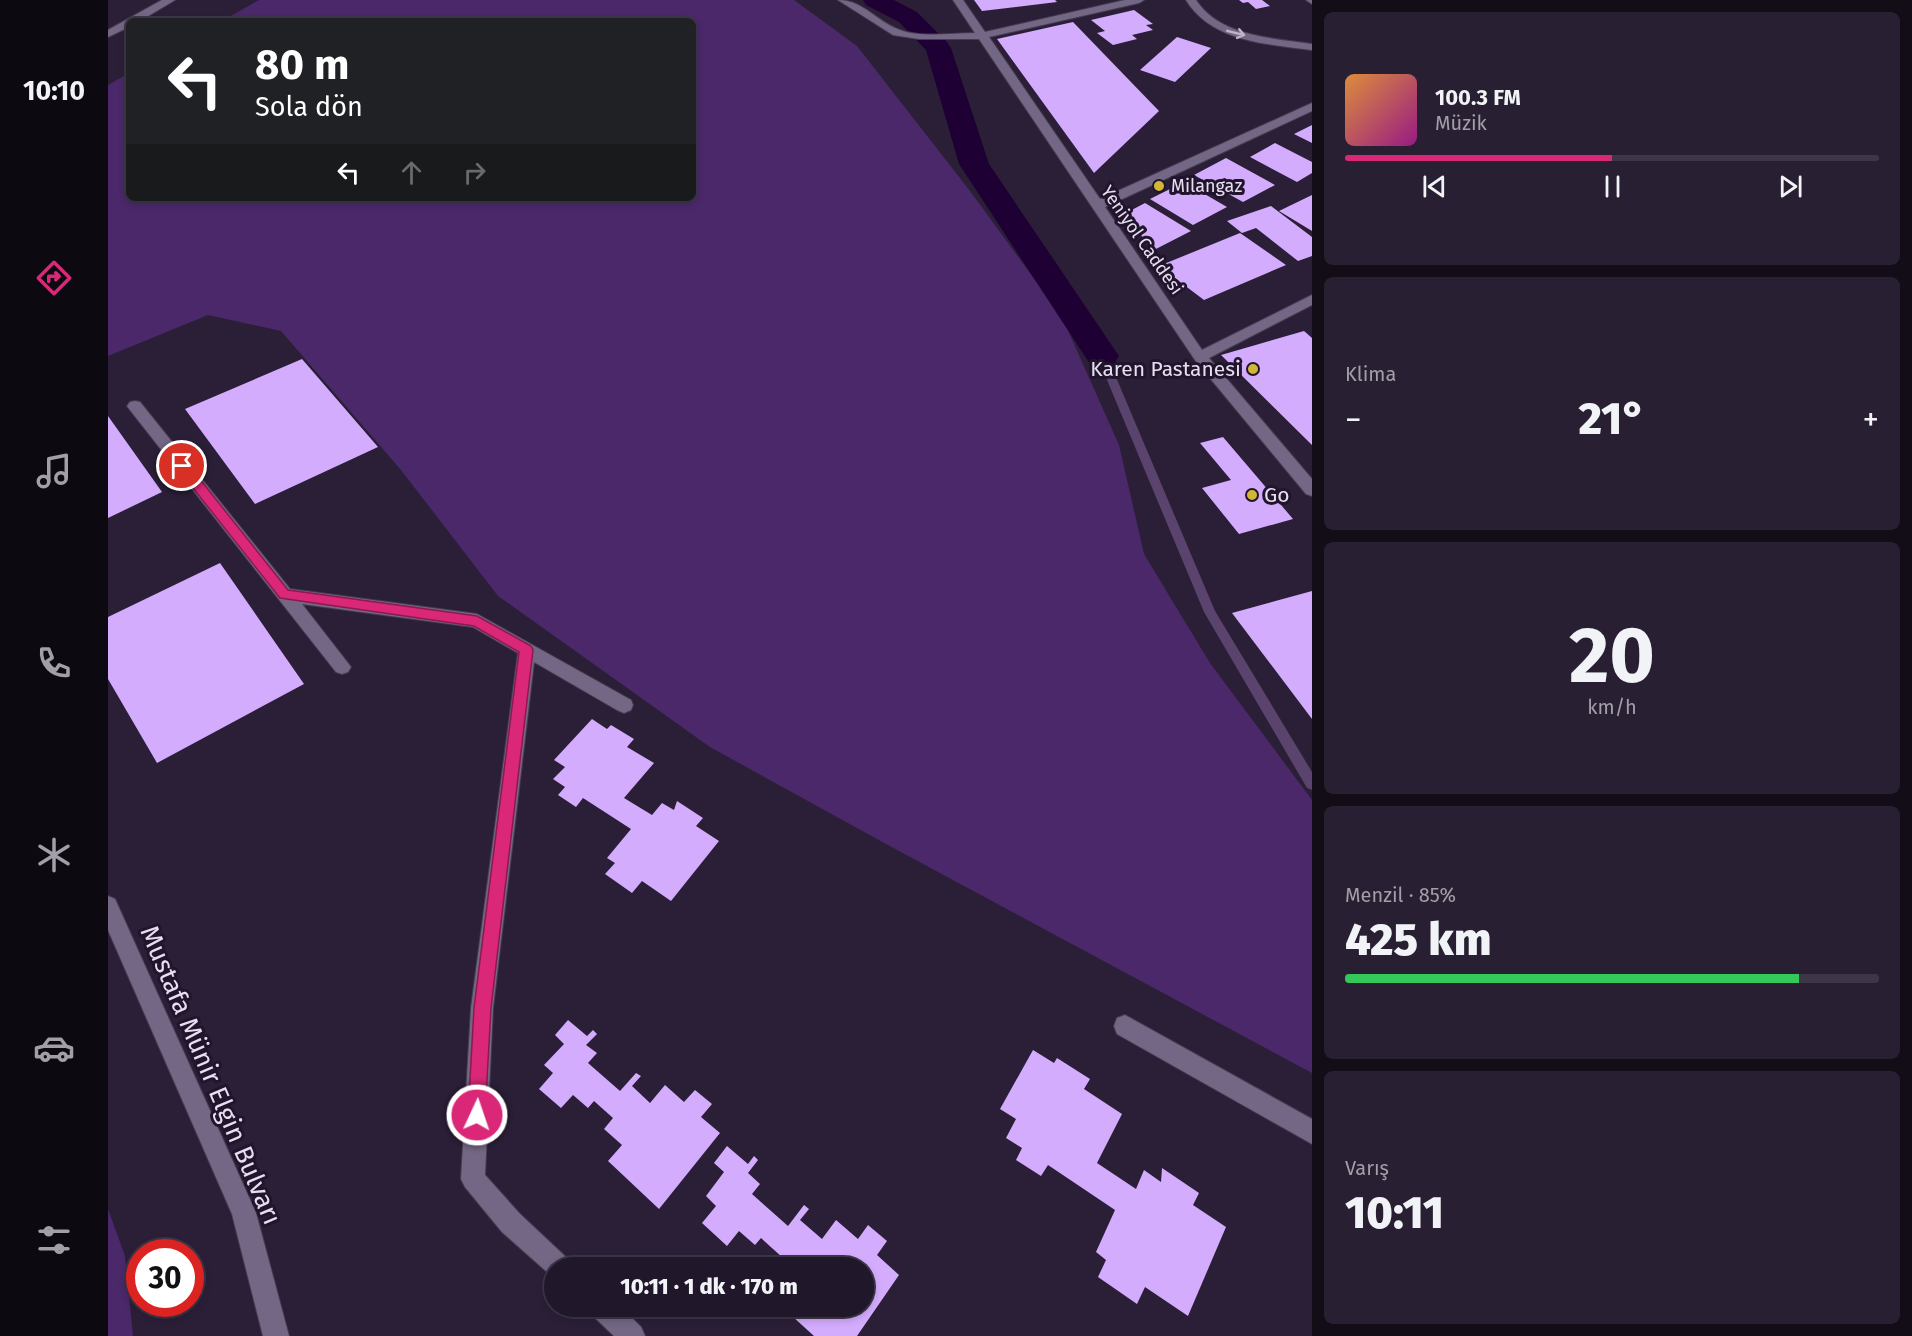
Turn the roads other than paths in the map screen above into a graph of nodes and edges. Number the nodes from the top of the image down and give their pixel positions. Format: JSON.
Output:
{"nodes":[{"id":1,"x":170,"y":0,"type":"edge"},
{"id":2,"x":843,"y":0,"type":"edge"},
{"id":3,"x":958,"y":0,"type":"edge"},
{"id":4,"x":1139,"y":0,"type":"edge"},
{"id":5,"x":1191,"y":0,"type":"edge"},
{"id":6,"x":137,"y":18,"type":"edge"},
{"id":7,"x":126,"y":24,"type":"edge"},
{"id":8,"x":108,"y":34,"type":"edge"},
{"id":9,"x":980,"y":36,"type":"junction"},
{"id":10,"x":1312,"y":47,"type":"edge"},
{"id":11,"x":1312,"y":107,"type":"edge"},
{"id":12,"x":1098,"y":205,"type":"junction"},
{"id":13,"x":1312,"y":299,"type":"edge"},
{"id":14,"x":1200,"y":357,"type":"junction"},
{"id":15,"x":135,"y":406,"type":"dead end"},
{"id":16,"x":1312,"y":490,"type":"edge"},
{"id":17,"x":284,"y":595,"type":"junction"},
{"id":18,"x":526,"y":650,"type":"junction"},
{"id":19,"x":342,"y":668,"type":"dead end"},
{"id":20,"x":624,"y":705,"type":"dead end"},
{"id":21,"x":108,"y":906,"type":"edge"},
{"id":22,"x":1125,"y":1026,"type":"dead end"},
{"id":23,"x":1312,"y":1132,"type":"edge"},
{"id":24,"x":547,"y":1257,"type":"edge"},
{"id":25,"x":612,"y":1317,"type":"edge"},
{"id":26,"x":276,"y":1336,"type":"edge"},
{"id":27,"x":632,"y":1336,"type":"edge"}],
"edges":[{"from":1,"to":6,"type":"street"},
{"from":2,"to":9,"type":"street"},
{"from":3,"to":9,"type":"street","name":"Yeniyol Caddesi"},
{"from":4,"to":9,"type":"street"},
{"from":5,"to":10,"type":"street","one_way":true},
{"from":7,"to":8,"type":"street"},
{"from":9,"to":12,"type":"street","name":"Yeniyol Caddesi"},
{"from":11,"to":12,"type":"street"},
{"from":12,"to":14,"type":"street","name":"Yeniyol Caddesi"},
{"from":13,"to":14,"type":"street"},
{"from":14,"to":16,"type":"street","name":"Yeniyol Caddesi"},
{"from":15,"to":17,"type":"street"},
{"from":17,"to":18,"type":"street"},
{"from":17,"to":19,"type":"street"},
{"from":18,"to":20,"type":"street"},
{"from":18,"to":24,"type":"street"},
{"from":21,"to":26,"type":"street","name":"Mustafa Münir Elgin Bulvarı"},
{"from":22,"to":23,"type":"street"},
{"from":25,"to":27,"type":"street"}]}
